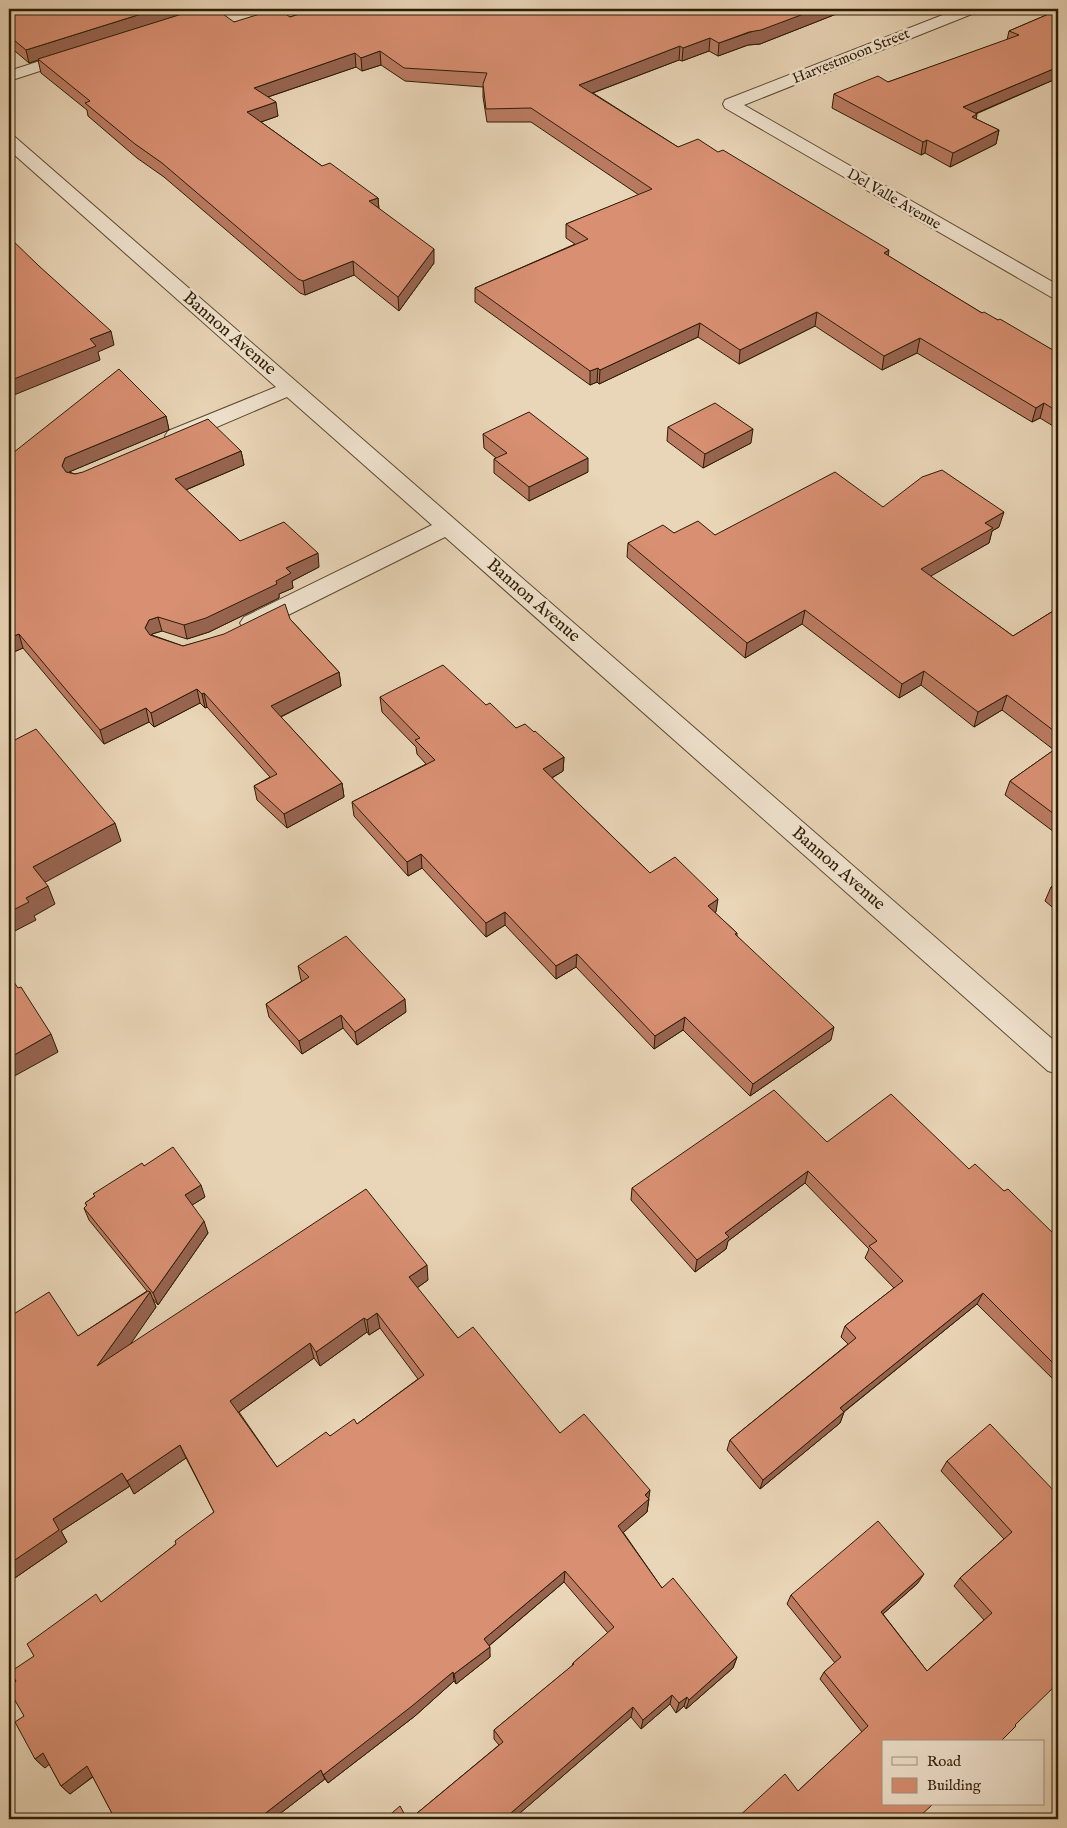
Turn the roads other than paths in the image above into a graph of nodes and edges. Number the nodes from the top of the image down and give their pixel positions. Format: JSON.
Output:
{"nodes":[{"id":1,"x":970,"y":9,"type":"edge"},
{"id":2,"x":91,"y":50,"type":"edge"},
{"id":3,"x":9,"y":76,"type":"edge"},
{"id":4,"x":731,"y":104,"type":"joint"},
{"id":5,"x":9,"y":141,"type":"edge"},
{"id":6,"x":1058,"y":293,"type":"edge"},
{"id":7,"x":290,"y":388,"type":"junction"},
{"id":8,"x":157,"y":445,"type":"edge"},
{"id":9,"x":448,"y":526,"type":"junction"},
{"id":10,"x":236,"y":631,"type":"edge"},
{"id":11,"x":1058,"y":1062,"type":"edge"}],
"edges":[{"from":1,"to":4,"type":"street","name":"Harvestmoon Street"},
{"from":2,"to":3,"type":"street"},
{"from":4,"to":6,"type":"street","name":"Del Valle Avenue"},
{"from":5,"to":7,"type":"street","name":"Bannon Avenue"},
{"from":7,"to":8,"type":"street"},
{"from":7,"to":9,"type":"street","name":"Bannon Avenue"},
{"from":9,"to":10,"type":"street"},
{"from":9,"to":11,"type":"street","name":"Bannon Avenue"}]}
